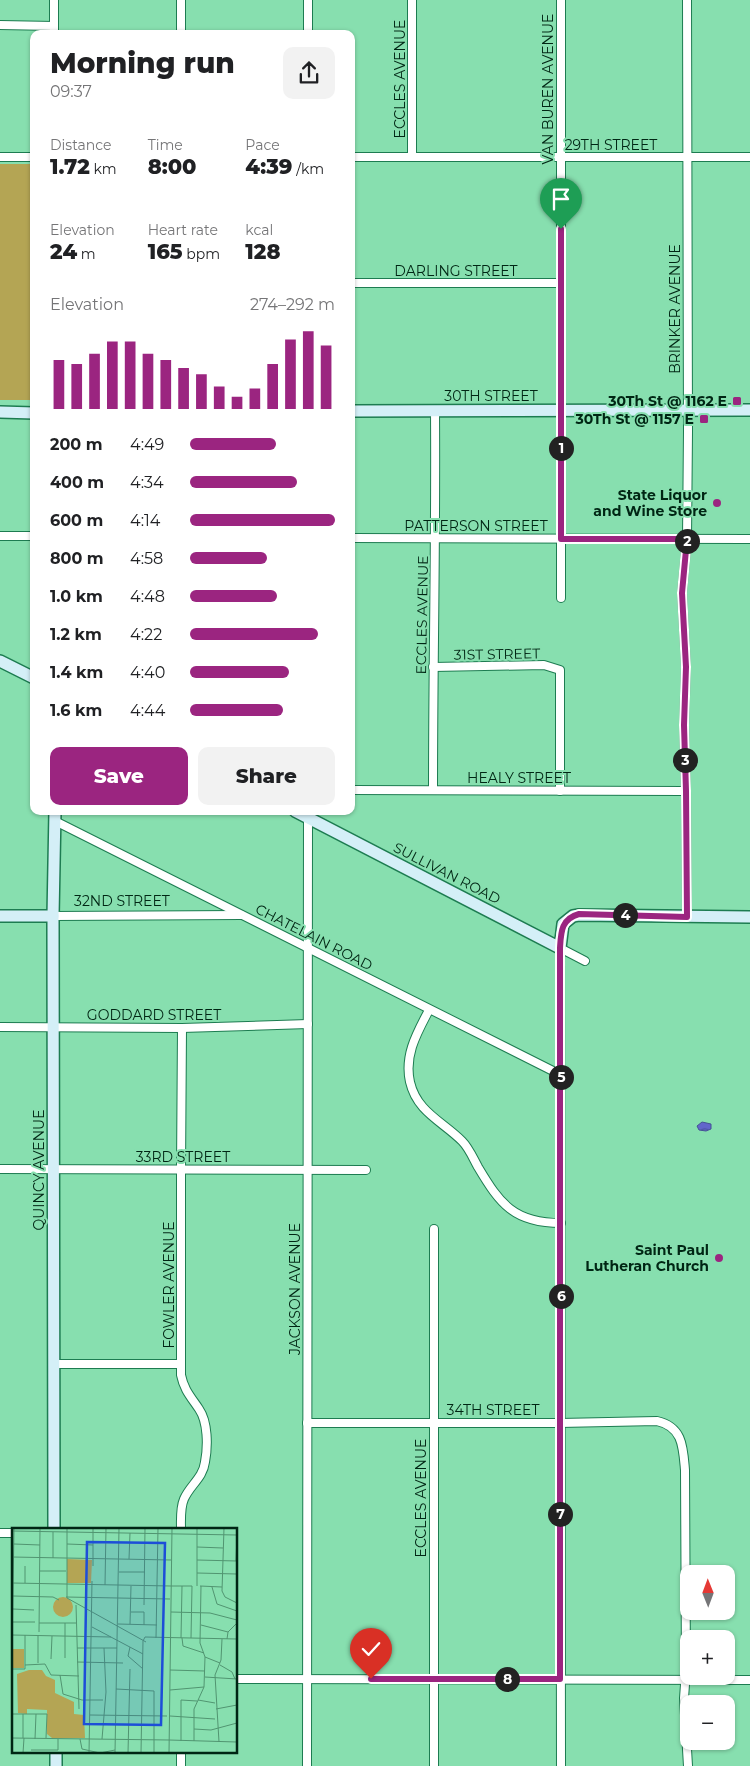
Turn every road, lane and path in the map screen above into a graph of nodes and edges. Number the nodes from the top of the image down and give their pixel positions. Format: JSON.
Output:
{"nodes":[{"id":1,"x":54,"y":0,"type":"edge"},
{"id":2,"x":181,"y":0,"type":"edge"},
{"id":3,"x":308,"y":0,"type":"edge"},
{"id":4,"x":412,"y":0,"type":"edge"},
{"id":5,"x":561,"y":0,"type":"edge"},
{"id":6,"x":687,"y":0,"type":"edge"},
{"id":7,"x":0,"y":25,"type":"edge"},
{"id":8,"x":54,"y":30,"type":"edge"},
{"id":9,"x":181,"y":30,"type":"edge"},
{"id":10,"x":308,"y":30,"type":"edge"},
{"id":11,"x":0,"y":157,"type":"edge"},
{"id":12,"x":30,"y":157,"type":"edge"},
{"id":13,"x":355,"y":157,"type":"edge"},
{"id":14,"x":412,"y":157,"type":"junction"},
{"id":15,"x":560,"y":157,"type":"junction"},
{"id":16,"x":687,"y":157,"type":"junction"},
{"id":17,"x":750,"y":157,"type":"edge"},
{"id":18,"x":355,"y":283,"type":"edge"},
{"id":19,"x":561,"y":284,"type":"junction"},
{"id":20,"x":688,"y":410,"type":"junction"},
{"id":21,"x":750,"y":410,"type":"edge"},
{"id":22,"x":355,"y":411,"type":"edge"},
{"id":23,"x":435,"y":411,"type":"junction"},
{"id":24,"x":561,"y":411,"type":"junction"},
{"id":25,"x":0,"y":412,"type":"edge"},
{"id":26,"x":30,"y":413,"type":"edge"},
{"id":27,"x":0,"y":536,"type":"edge"},
{"id":28,"x":30,"y":536,"type":"edge"},
{"id":29,"x":355,"y":538,"type":"edge"},
{"id":30,"x":436,"y":538,"type":"junction"},
{"id":31,"x":561,"y":539,"type":"junction"},
{"id":32,"x":687,"y":539,"type":"junction"},
{"id":33,"x":750,"y":540,"type":"edge"},
{"id":34,"x":561,"y":598,"type":"dead end"},
{"id":35,"x":0,"y":661,"type":"edge"},
{"id":36,"x":433,"y":667,"type":"junction"},
{"id":37,"x":30,"y":676,"type":"edge"},
{"id":38,"x":355,"y":790,"type":"edge"},
{"id":39,"x":433,"y":790,"type":"junction"},
{"id":40,"x":560,"y":791,"type":"junction"},
{"id":41,"x":686,"y":791,"type":"junction"},
{"id":42,"x":308,"y":815,"type":"edge"},
{"id":43,"x":55,"y":816,"type":"edge"},
{"id":44,"x":0,"y":916,"type":"edge"},
{"id":45,"x":53,"y":916,"type":"junction"},
{"id":46,"x":244,"y":916,"type":"junction"},
{"id":47,"x":687,"y":917,"type":"junction"},
{"id":48,"x":750,"y":917,"type":"edge"},
{"id":49,"x":560,"y":948,"type":"junction"},
{"id":50,"x":308,"y":949,"type":"junction"},
{"id":51,"x":585,"y":961,"type":"dead end"},
{"id":52,"x":428,"y":1010,"type":"junction"},
{"id":53,"x":308,"y":1024,"type":"junction"},
{"id":54,"x":0,"y":1027,"type":"edge"},
{"id":55,"x":54,"y":1028,"type":"junction"},
{"id":56,"x":182,"y":1028,"type":"junction"},
{"id":57,"x":561,"y":1075,"type":"junction"},
{"id":58,"x":0,"y":1169,"type":"edge"},
{"id":59,"x":308,"y":1169,"type":"junction"},
{"id":60,"x":54,"y":1170,"type":"junction"},
{"id":61,"x":180,"y":1170,"type":"junction"},
{"id":62,"x":366,"y":1170,"type":"dead end"},
{"id":63,"x":561,"y":1223,"type":"junction"},
{"id":64,"x":434,"y":1229,"type":"dead end"},
{"id":65,"x":54,"y":1364,"type":"junction"},
{"id":66,"x":181,"y":1364,"type":"junction"},
{"id":67,"x":308,"y":1423,"type":"junction"},
{"id":68,"x":434,"y":1423,"type":"junction"},
{"id":69,"x":560,"y":1423,"type":"junction"},
{"id":70,"x":54,"y":1528,"type":"edge"},
{"id":71,"x":181,"y":1528,"type":"edge"},
{"id":72,"x":685,"y":1630,"type":"edge"},
{"id":73,"x":238,"y":1679,"type":"edge"},
{"id":74,"x":307,"y":1679,"type":"junction"},
{"id":75,"x":434,"y":1679,"type":"junction"},
{"id":76,"x":560,"y":1679,"type":"junction"},
{"id":77,"x":680,"y":1680,"type":"edge"},
{"id":78,"x":735,"y":1680,"type":"edge"},
{"id":79,"x":750,"y":1680,"type":"edge"},
{"id":80,"x":685,"y":1685,"type":"edge"},
{"id":81,"x":307,"y":1766,"type":"edge"},
{"id":82,"x":434,"y":1766,"type":"edge"},
{"id":83,"x":561,"y":1766,"type":"edge"},
{"id":84,"x":688,"y":1766,"type":"edge"}],
"edges":[{"from":1,"to":8,"type":"street"},
{"from":2,"to":9,"type":"street"},
{"from":3,"to":10,"type":"street"},
{"from":4,"to":14,"type":"street","name":"ECCLES AVENUE"},
{"from":5,"to":15,"type":"street","name":"VAN BUREN AVENUE"},
{"from":6,"to":16,"type":"street","name":"BRINKER AVENUE"},
{"from":7,"to":8,"type":"street"},
{"from":11,"to":12,"type":"street"},
{"from":13,"to":14,"type":"street","name":"29TH STREET"},
{"from":14,"to":15,"type":"street","name":"29TH STREET"},
{"from":15,"to":16,"type":"street","name":"29TH STREET"},
{"from":15,"to":19,"type":"street","name":"VAN BUREN AVENUE"},
{"from":16,"to":17,"type":"street","name":"29TH STREET"},
{"from":16,"to":20,"type":"street","name":"BRINKER AVENUE"},
{"from":18,"to":19,"type":"street","name":"DARLING STREET"},
{"from":19,"to":24,"type":"street","name":"VAN BUREN AVENUE"},
{"from":20,"to":21,"type":"street","name":"30TH STREET"},
{"from":20,"to":24,"type":"street","name":"30TH STREET"},
{"from":20,"to":32,"type":"street","name":"BRINKER AVENUE"},
{"from":22,"to":23,"type":"street","name":"30TH STREET"},
{"from":23,"to":24,"type":"street","name":"30TH STREET"},
{"from":23,"to":30,"type":"street","name":"ECCLES AVENUE"},
{"from":24,"to":31,"type":"street","name":"VAN BUREN AVENUE"},
{"from":25,"to":26,"type":"street"},
{"from":27,"to":28,"type":"street"},
{"from":29,"to":30,"type":"street","name":"PATTERSON STREET"},
{"from":30,"to":31,"type":"street","name":"PATTERSON STREET"},
{"from":30,"to":36,"type":"street","name":"ECCLES AVENUE"},
{"from":31,"to":32,"type":"street","name":"PATTERSON STREET"},
{"from":31,"to":34,"type":"street","name":"VAN BUREN AVENUE"},
{"from":32,"to":33,"type":"street","name":"PATTERSON STREET"},
{"from":32,"to":41,"type":"street","name":"BRINKER AVENUE"},
{"from":35,"to":37,"type":"street"},
{"from":36,"to":39,"type":"street","name":"ECCLES AVENUE"},
{"from":36,"to":40,"type":"street","name":"31ST STREET"},
{"from":38,"to":39,"type":"street","name":"HEALY STREET"},
{"from":39,"to":40,"type":"street","name":"HEALY STREET"},
{"from":40,"to":41,"type":"street","name":"HEALY STREET"},
{"from":41,"to":47,"type":"street","name":"BRINKER AVENUE"},
{"from":42,"to":49,"type":"street","name":"SULLIVAN ROAD"},
{"from":42,"to":50,"type":"street","name":"JACKSON AVENUE"},
{"from":43,"to":45,"type":"street","name":"QUINCY AVENUE"},
{"from":43,"to":46,"type":"street","name":"CHATELAIN ROAD"},
{"from":44,"to":45,"type":"street","name":"32ND STREET"},
{"from":45,"to":46,"type":"street","name":"32ND STREET"},
{"from":45,"to":55,"type":"street","name":"QUINCY AVENUE"},
{"from":46,"to":50,"type":"street","name":"CHATELAIN ROAD"},
{"from":47,"to":48,"type":"street"},
{"from":47,"to":49,"type":"street"},
{"from":49,"to":51,"type":"street","name":"SULLIVAN ROAD"},
{"from":49,"to":57,"type":"street"},
{"from":50,"to":52,"type":"street","name":"CHATELAIN ROAD"},
{"from":50,"to":53,"type":"street","name":"JACKSON AVENUE"},
{"from":52,"to":57,"type":"street","name":"CHATELAIN ROAD"},
{"from":52,"to":63,"type":"street"},
{"from":53,"to":56,"type":"street","name":"GODDARD STREET"},
{"from":53,"to":59,"type":"street","name":"JACKSON AVENUE"},
{"from":54,"to":55,"type":"street","name":"GODDARD STREET"},
{"from":55,"to":56,"type":"street","name":"GODDARD STREET"},
{"from":55,"to":60,"type":"street","name":"QUINCY AVENUE"},
{"from":56,"to":61,"type":"street","name":"FOWLER AVENUE"},
{"from":57,"to":63,"type":"street"},
{"from":58,"to":60,"type":"street","name":"33RD STREET"},
{"from":59,"to":61,"type":"street","name":"33RD STREET"},
{"from":59,"to":62,"type":"street","name":"33RD STREET"},
{"from":59,"to":67,"type":"street","name":"JACKSON AVENUE"},
{"from":60,"to":61,"type":"street","name":"33RD STREET"},
{"from":60,"to":65,"type":"street","name":"QUINCY AVENUE"},
{"from":61,"to":66,"type":"street","name":"FOWLER AVENUE"},
{"from":63,"to":69,"type":"street"},
{"from":64,"to":68,"type":"street","name":"ECCLES AVENUE"},
{"from":65,"to":66,"type":"street"},
{"from":65,"to":70,"type":"street","name":"QUINCY AVENUE"},
{"from":66,"to":71,"type":"street","name":"FOWLER AVENUE"},
{"from":67,"to":68,"type":"street","name":"34TH STREET"},
{"from":67,"to":74,"type":"street","name":"JACKSON AVENUE"},
{"from":68,"to":69,"type":"street","name":"34TH STREET"},
{"from":68,"to":75,"type":"street","name":"ECCLES AVENUE"},
{"from":69,"to":72,"type":"street","name":"34TH STREET"},
{"from":69,"to":76,"type":"street"},
{"from":73,"to":74,"type":"street"},
{"from":74,"to":75,"type":"street"},
{"from":74,"to":81,"type":"street","name":"JACKSON AVENUE"},
{"from":75,"to":76,"type":"street"},
{"from":75,"to":82,"type":"street","name":"ECCLES AVENUE"},
{"from":76,"to":77,"type":"street"},
{"from":76,"to":83,"type":"street"},
{"from":78,"to":79,"type":"street"},
{"from":80,"to":84,"type":"street"}]}
